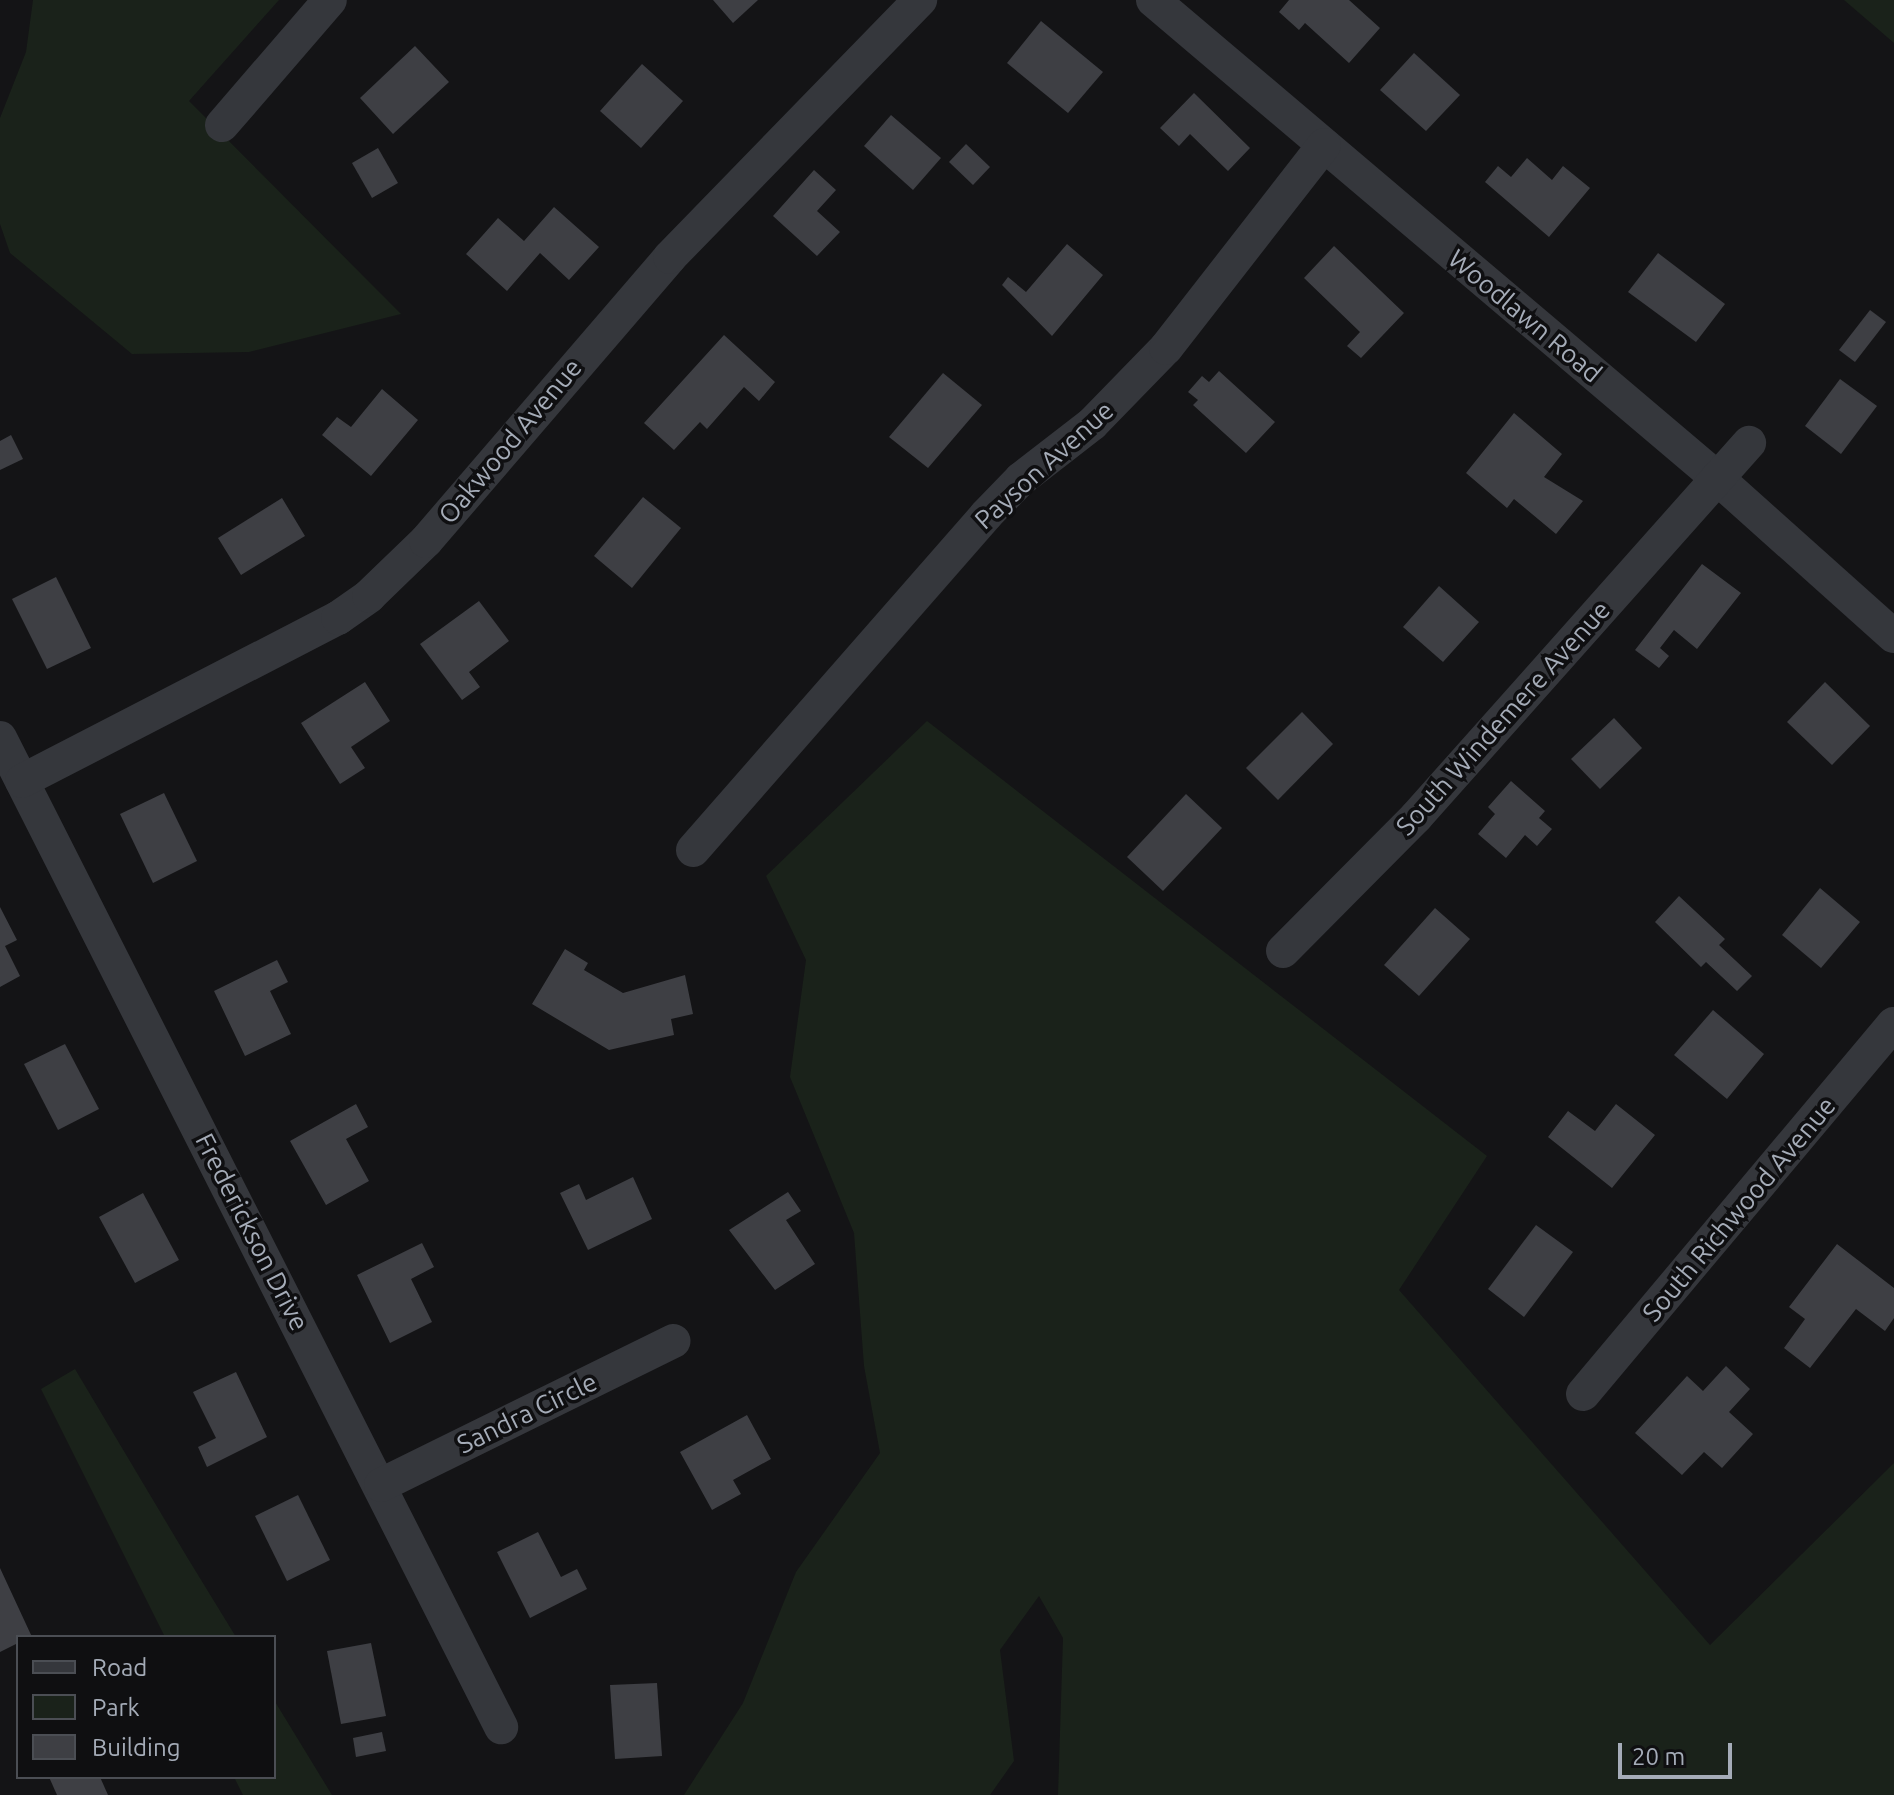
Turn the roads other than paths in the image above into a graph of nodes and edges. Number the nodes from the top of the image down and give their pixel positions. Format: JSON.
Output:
{"nodes":[{"id":1,"x":330,"y":0,"type":"edge"},
{"id":2,"x":920,"y":0,"type":"edge"},
{"id":3,"x":1153,"y":0,"type":"edge"},
{"id":4,"x":222,"y":125,"type":"dead end"},
{"id":5,"x":1324,"y":145,"type":"junction"},
{"id":6,"x":1749,"y":443,"type":"dead end"},
{"id":7,"x":1717,"y":478,"type":"junction"},
{"id":8,"x":1894,"y":636,"type":"edge"},
{"id":9,"x":0,"y":738,"type":"edge"},
{"id":10,"x":22,"y":781,"type":"junction"},
{"id":11,"x":693,"y":850,"type":"dead end"},
{"id":12,"x":1283,"y":951,"type":"dead end"},
{"id":13,"x":1894,"y":1024,"type":"edge"},
{"id":14,"x":674,"y":1341,"type":"dead end"},
{"id":15,"x":1583,"y":1394,"type":"dead end"},
{"id":16,"x":381,"y":1485,"type":"junction"},
{"id":17,"x":501,"y":1727,"type":"dead end"}],
"edges":[{"from":1,"to":4,"type":"street"},
{"from":2,"to":10,"type":"street","name":"Oakwood Avenue"},
{"from":3,"to":5,"type":"street","name":"Woodlawn Road"},
{"from":5,"to":7,"type":"street","name":"Woodlawn Road"},
{"from":5,"to":11,"type":"street","name":"Payson Avenue"},
{"from":6,"to":7,"type":"street","name":"South Windemere Avenue"},
{"from":7,"to":8,"type":"street","name":"Woodlawn Road"},
{"from":7,"to":12,"type":"street","name":"South Windemere Avenue"},
{"from":9,"to":10,"type":"street","name":"Frederickson Drive"},
{"from":10,"to":16,"type":"street","name":"Frederickson Drive"},
{"from":13,"to":15,"type":"street","name":"South Richwood Avenue"},
{"from":14,"to":16,"type":"street","name":"Sandra Circle"},
{"from":16,"to":17,"type":"street","name":"Frederickson Drive"}]}
